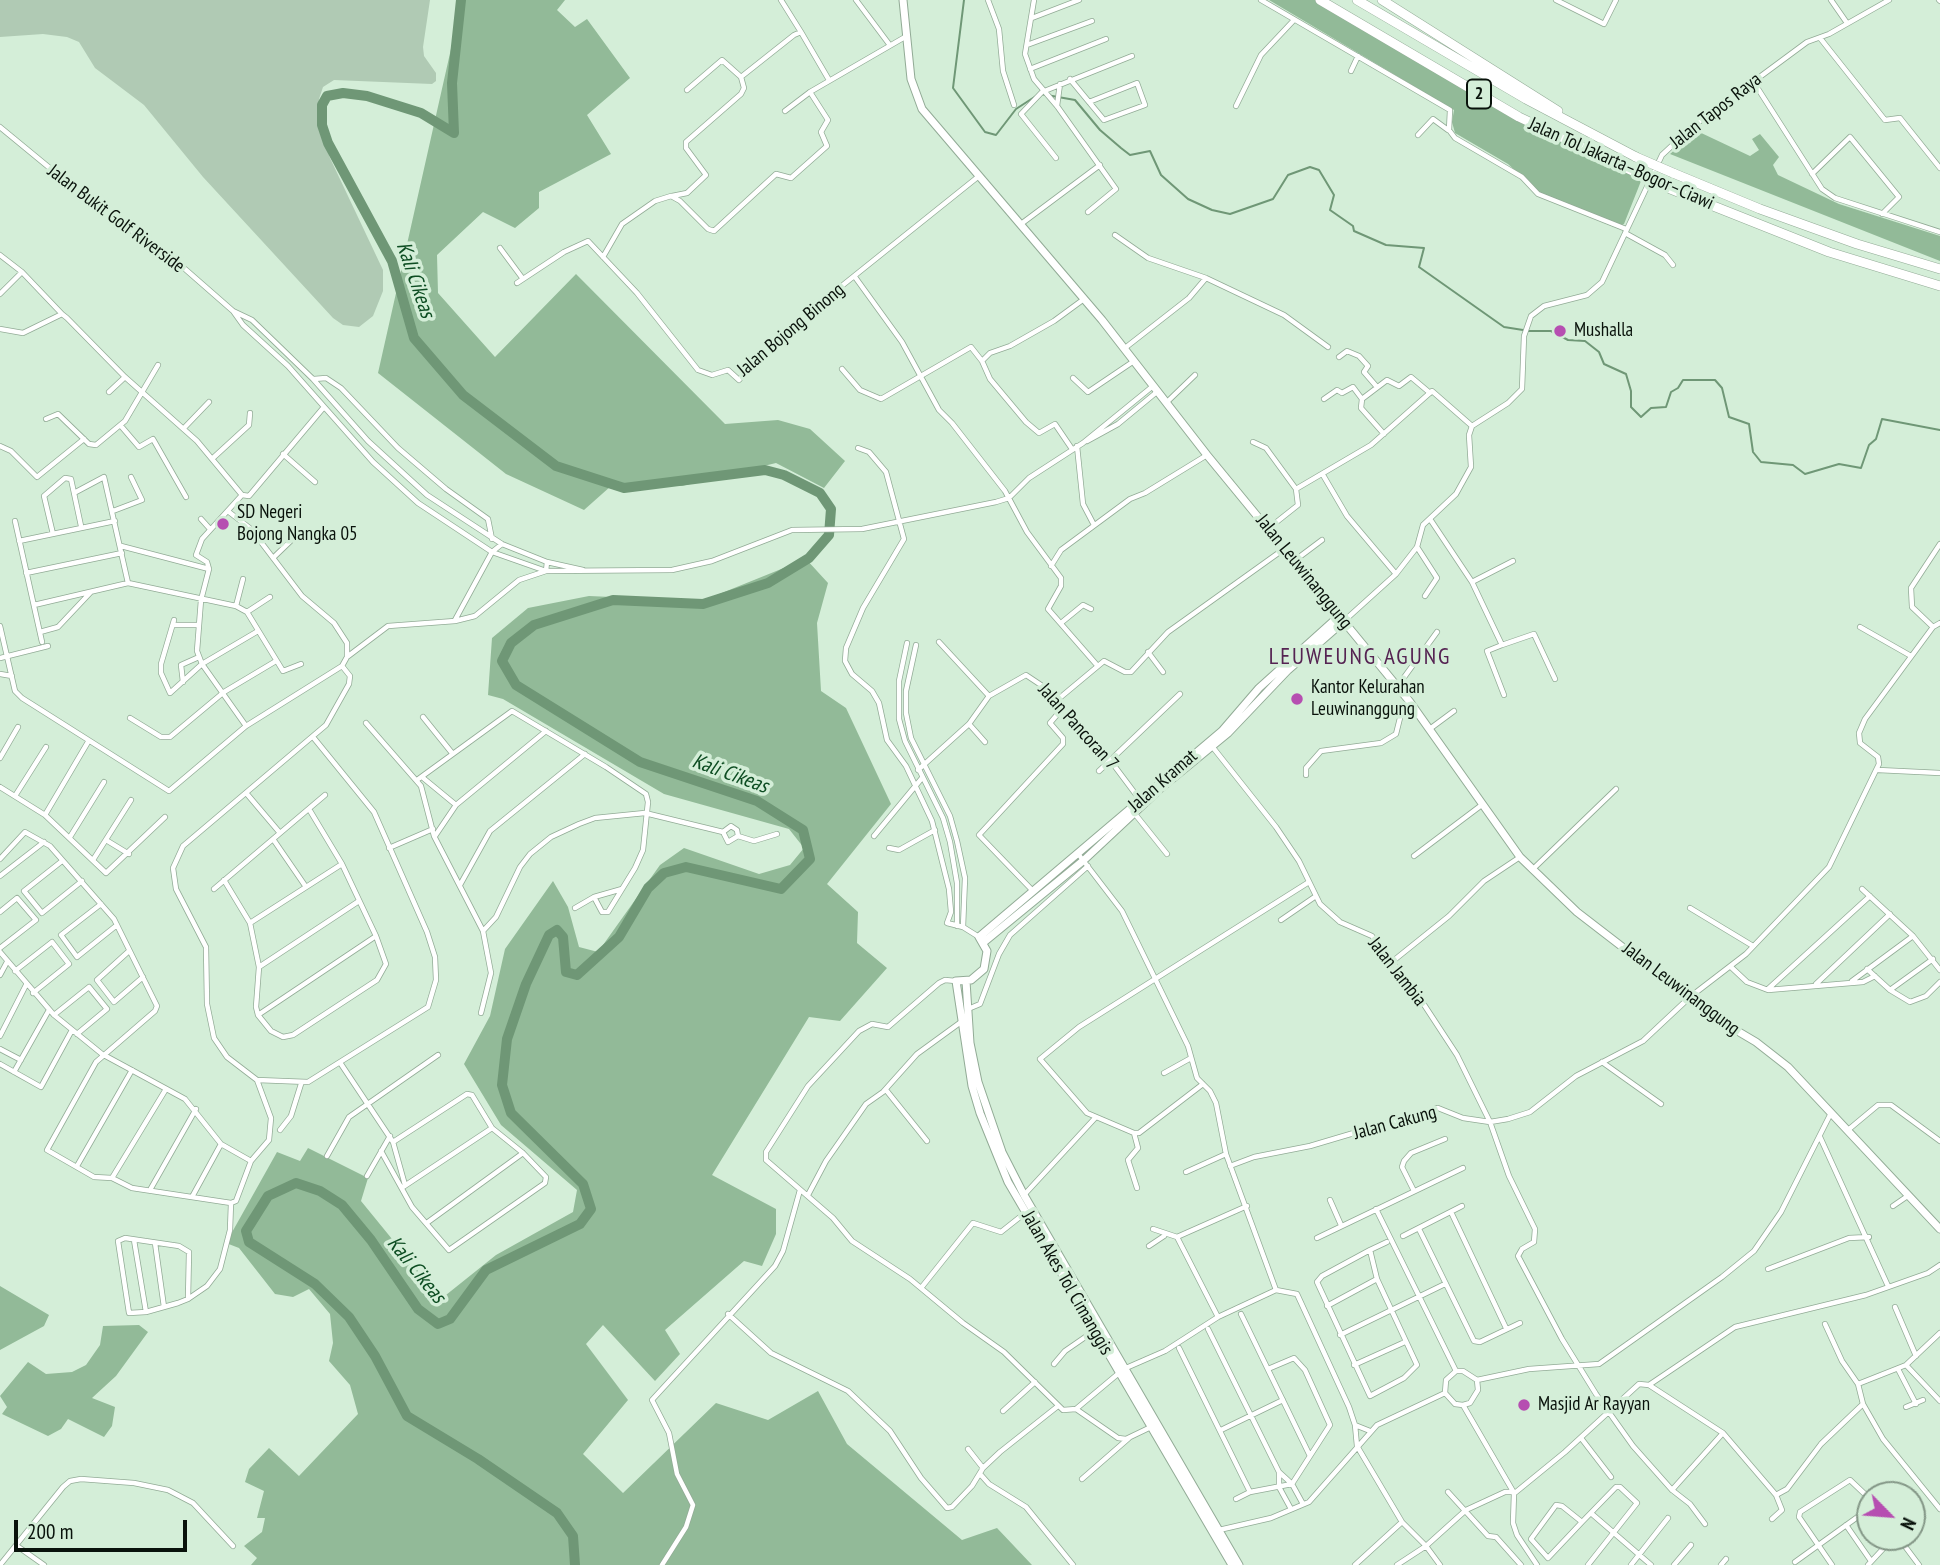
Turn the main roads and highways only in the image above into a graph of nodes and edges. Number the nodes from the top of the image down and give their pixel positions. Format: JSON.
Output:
{"nodes":[{"id":1,"x":903,"y":0,"type":"edge"},
{"id":2,"x":1320,"y":0,"type":"edge"},
{"id":3,"x":1357,"y":0,"type":"edge"},
{"id":4,"x":1382,"y":0,"type":"edge"},
{"id":5,"x":1623,"y":150,"type":"junction"},
{"id":6,"x":1940,"y":269,"type":"edge"},
{"id":7,"x":1940,"y":286,"type":"edge"},
{"id":8,"x":1342,"y":619,"type":"junction"},
{"id":9,"x":1210,"y":744,"type":"junction"},
{"id":10,"x":1083,"y":860,"type":"junction"},
{"id":11,"x":981,"y":939,"type":"junction"},
{"id":12,"x":966,"y":981,"type":"junction"},
{"id":13,"x":1011,"y":1180,"type":"junction"},
{"id":14,"x":1940,"y":1229,"type":"edge"},
{"id":15,"x":1122,"y":1371,"type":"junction"},
{"id":16,"x":1232,"y":1565,"type":"edge"},
{"id":17,"x":1239,"y":1565,"type":"edge"}],
"edges":[{"from":1,"to":8,"type":"main road","name":"Jalan Leuwinanggung"},
{"from":2,"to":7,"type":"highway","name":"Jalan Tol Jakarta–Bogor–Ciawi","number":"2","bridge":true},
{"from":3,"to":5,"type":"highway","name":"Jalan Tol Jakarta–Bogor–Ciawi","number":"2"},
{"from":4,"to":5,"type":"highway"},
{"from":5,"to":6,"type":"highway","name":"Jalan Tol Jakarta–Bogor–Ciawi","number":"2","bridge":true},
{"from":8,"to":9,"type":"main road","name":"Jalan Kramat"},
{"from":8,"to":14,"type":"main road","name":"Jalan Leuwinanggung"},
{"from":9,"to":10,"type":"main road","name":"Jalan Kramat"},
{"from":9,"to":10,"type":"main road","name":"Jalan Kramat"},
{"from":10,"to":11,"type":"main road","name":"Jalan Kramat"},
{"from":10,"to":11,"type":"main road","name":"Jalan Kramat"},
{"from":11,"to":12,"type":"main road"},
{"from":12,"to":13,"type":"main road","name":"Jalan Akes Tol Cimanggis"},
{"from":12,"to":13,"type":"main road","name":"Jalan Akes Tol Cimanggis"},
{"from":13,"to":15,"type":"main road","name":"Jalan Akes Tol Cimanggis"},
{"from":13,"to":15,"type":"main road","name":"Jalan Akes Tol Cimanggis"},
{"from":15,"to":16,"type":"main road","name":"Jalan Akes Tol Cimanggis"},
{"from":15,"to":17,"type":"main road","name":"Jalan Akes Tol Cimanggis"}]}
